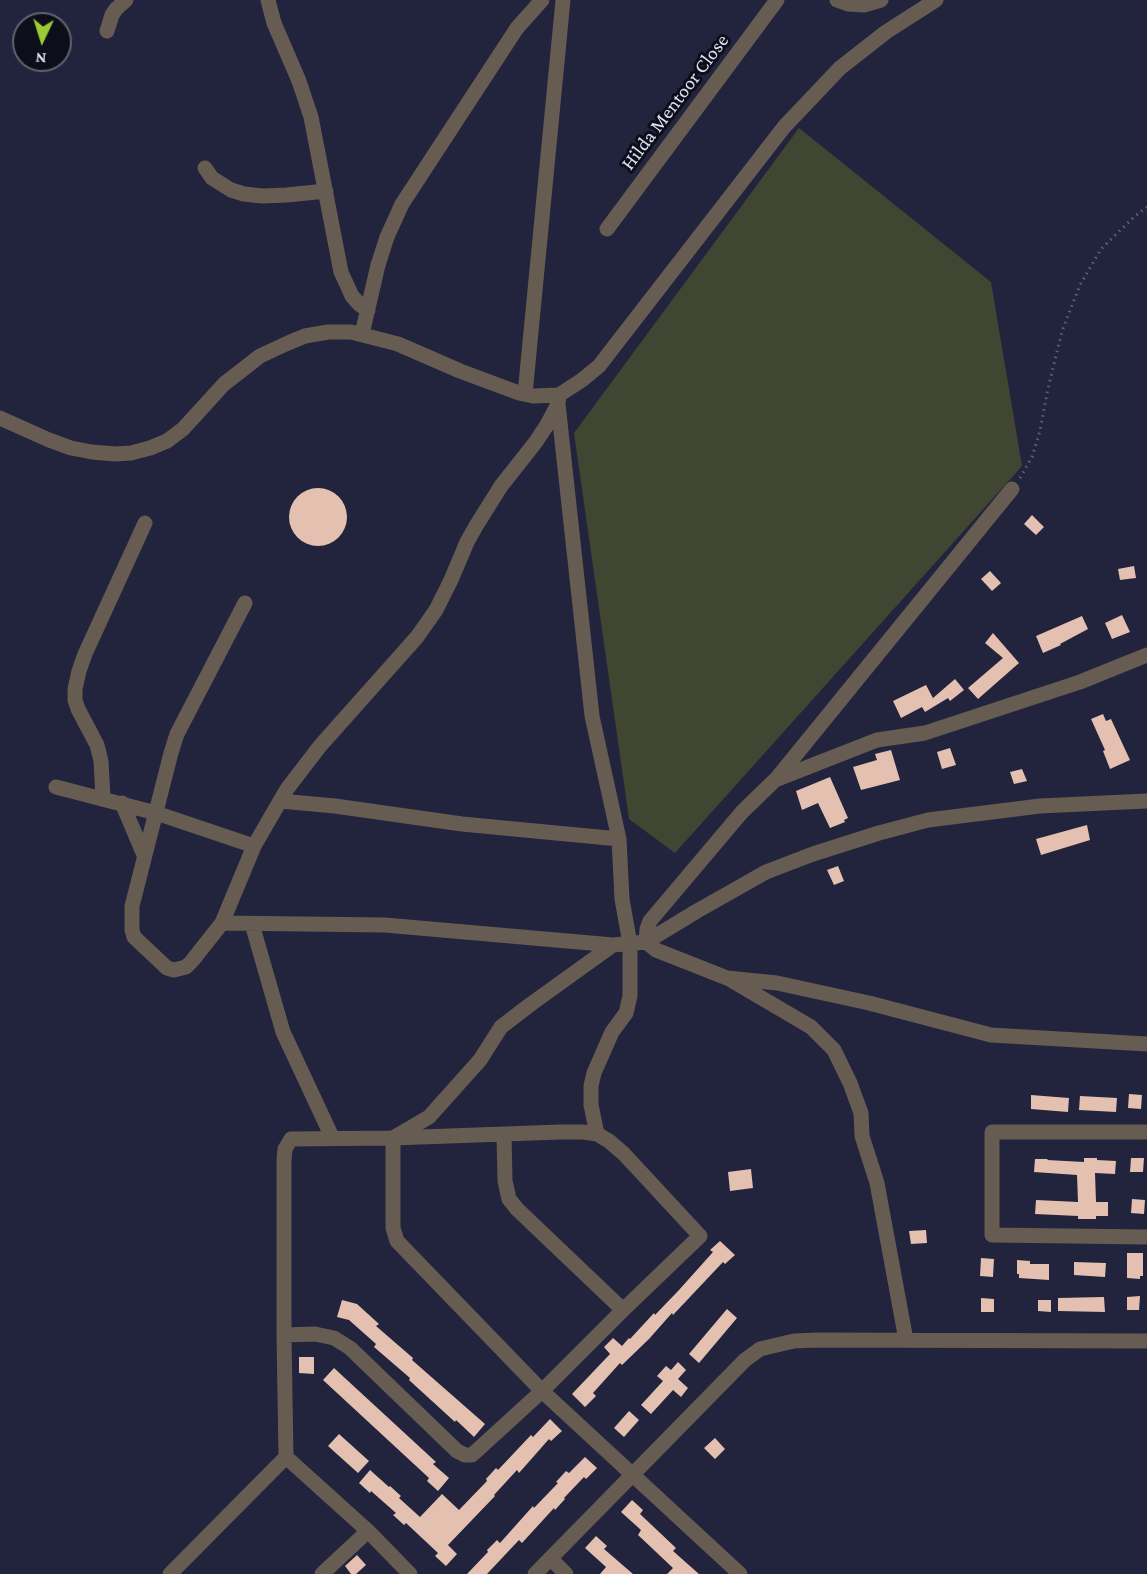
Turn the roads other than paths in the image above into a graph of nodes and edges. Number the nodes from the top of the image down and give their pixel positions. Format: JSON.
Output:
{"nodes":[{"id":1,"x":126,"y":0,"type":"edge"},
{"id":2,"x":268,"y":0,"type":"edge"},
{"id":3,"x":542,"y":0,"type":"edge"},
{"id":4,"x":563,"y":0,"type":"edge"},
{"id":5,"x":777,"y":0,"type":"edge"},
{"id":6,"x":837,"y":0,"type":"edge"},
{"id":7,"x":881,"y":0,"type":"edge"},
{"id":8,"x":936,"y":0,"type":"edge"},
{"id":9,"x":107,"y":31,"type":"dead end"},
{"id":10,"x":205,"y":168,"type":"dead end"},
{"id":11,"x":326,"y":191,"type":"junction"},
{"id":12,"x":607,"y":230,"type":"dead end"},
{"id":13,"x":368,"y":310,"type":"junction"},
{"id":14,"x":362,"y":334,"type":"junction"},
{"id":15,"x":525,"y":394,"type":"junction"},
{"id":16,"x":558,"y":399,"type":"junction"},
{"id":17,"x":0,"y":418,"type":"edge"},
{"id":18,"x":1012,"y":489,"type":"road end"},
{"id":19,"x":145,"y":523,"type":"dead end"},
{"id":20,"x":245,"y":603,"type":"dead end"},
{"id":21,"x":1147,"y":655,"type":"edge"},
{"id":22,"x":775,"y":780,"type":"junction"},
{"id":23,"x":56,"y":787,"type":"dead end"},
{"id":24,"x":103,"y":798,"type":"junction"},
{"id":25,"x":280,"y":801,"type":"junction"},
{"id":26,"x":1147,"y":801,"type":"edge"},
{"id":27,"x":122,"y":803,"type":"junction"},
{"id":28,"x":156,"y":813,"type":"junction"},
{"id":29,"x":620,"y":839,"type":"junction"},
{"id":30,"x":254,"y":846,"type":"junction"},
{"id":31,"x":144,"y":855,"type":"junction"},
{"id":32,"x":222,"y":923,"type":"junction"},
{"id":33,"x":252,"y":924,"type":"junction"},
{"id":34,"x":638,"y":943,"type":"junction"},
{"id":35,"x":613,"y":945,"type":"junction"},
{"id":36,"x":727,"y":978,"type":"junction"},
{"id":37,"x":1147,"y":1044,"type":"edge"},
{"id":38,"x":1147,"y":1132,"type":"edge"},
{"id":39,"x":597,"y":1134,"type":"junction"},
{"id":40,"x":504,"y":1135,"type":"junction"},
{"id":41,"x":332,"y":1137,"type":"junction"},
{"id":42,"x":393,"y":1138,"type":"junction"},
{"id":43,"x":1147,"y":1237,"type":"edge"},
{"id":44,"x":623,"y":1310,"type":"junction"},
{"id":45,"x":284,"y":1335,"type":"junction"},
{"id":46,"x":906,"y":1340,"type":"junction"},
{"id":47,"x":1147,"y":1341,"type":"edge"},
{"id":48,"x":542,"y":1391,"type":"junction"},
{"id":49,"x":286,"y":1457,"type":"junction"},
{"id":50,"x":632,"y":1475,"type":"junction"},
{"id":51,"x":368,"y":1531,"type":"junction"},
{"id":52,"x":551,"y":1559,"type":"junction"},
{"id":53,"x":170,"y":1574,"type":"edge"},
{"id":54,"x":322,"y":1574,"type":"edge"},
{"id":55,"x":410,"y":1574,"type":"edge"},
{"id":56,"x":535,"y":1574,"type":"edge"},
{"id":57,"x":566,"y":1574,"type":"edge"},
{"id":58,"x":740,"y":1574,"type":"edge"}],
"edges":[{"from":1,"to":9,"type":"street"},
{"from":2,"to":11,"type":"street"},
{"from":3,"to":13,"type":"street"},
{"from":4,"to":15,"type":"street"},
{"from":5,"to":12,"type":"street","name":"Hilda Mentoor Close"},
{"from":6,"to":7,"type":"street"},
{"from":8,"to":16,"type":"street"},
{"from":10,"to":11,"type":"street"},
{"from":11,"to":13,"type":"street"},
{"from":13,"to":14,"type":"street"},
{"from":14,"to":15,"type":"street"},
{"from":14,"to":17,"type":"street"},
{"from":15,"to":16,"type":"street"},
{"from":16,"to":25,"type":"street"},
{"from":16,"to":29,"type":"street"},
{"from":18,"to":22,"type":"street"},
{"from":19,"to":24,"type":"street"},
{"from":20,"to":28,"type":"street"},
{"from":21,"to":22,"type":"street"},
{"from":22,"to":34,"type":"street"},
{"from":23,"to":24,"type":"street"},
{"from":24,"to":27,"type":"street"},
{"from":25,"to":29,"type":"street"},
{"from":25,"to":30,"type":"street"},
{"from":26,"to":34,"type":"street"},
{"from":27,"to":28,"type":"street"},
{"from":27,"to":31,"type":"street"},
{"from":28,"to":30,"type":"street"},
{"from":28,"to":31,"type":"street"},
{"from":29,"to":34,"type":"street"},
{"from":30,"to":32,"type":"street"},
{"from":31,"to":32,"type":"street"},
{"from":32,"to":33,"type":"street"},
{"from":33,"to":35,"type":"street"},
{"from":33,"to":41,"type":"street"},
{"from":34,"to":35,"type":"street"},
{"from":34,"to":36,"type":"street"},
{"from":34,"to":39,"type":"street"},
{"from":35,"to":42,"type":"street"},
{"from":36,"to":37,"type":"street"},
{"from":36,"to":46,"type":"street"},
{"from":38,"to":43,"type":"street"},
{"from":39,"to":40,"type":"street"},
{"from":39,"to":44,"type":"street"},
{"from":40,"to":42,"type":"street"},
{"from":40,"to":44,"type":"street"},
{"from":41,"to":42,"type":"street"},
{"from":41,"to":45,"type":"street"},
{"from":42,"to":48,"type":"street"},
{"from":44,"to":48,"type":"street"},
{"from":45,"to":48,"type":"street"},
{"from":45,"to":49,"type":"street"},
{"from":46,"to":47,"type":"street"},
{"from":46,"to":50,"type":"street"},
{"from":48,"to":50,"type":"street"},
{"from":49,"to":51,"type":"street"},
{"from":49,"to":53,"type":"street"},
{"from":50,"to":52,"type":"street"},
{"from":50,"to":58,"type":"street"},
{"from":51,"to":54,"type":"street"},
{"from":51,"to":55,"type":"street"},
{"from":52,"to":56,"type":"street"},
{"from":52,"to":57,"type":"street"}]}
